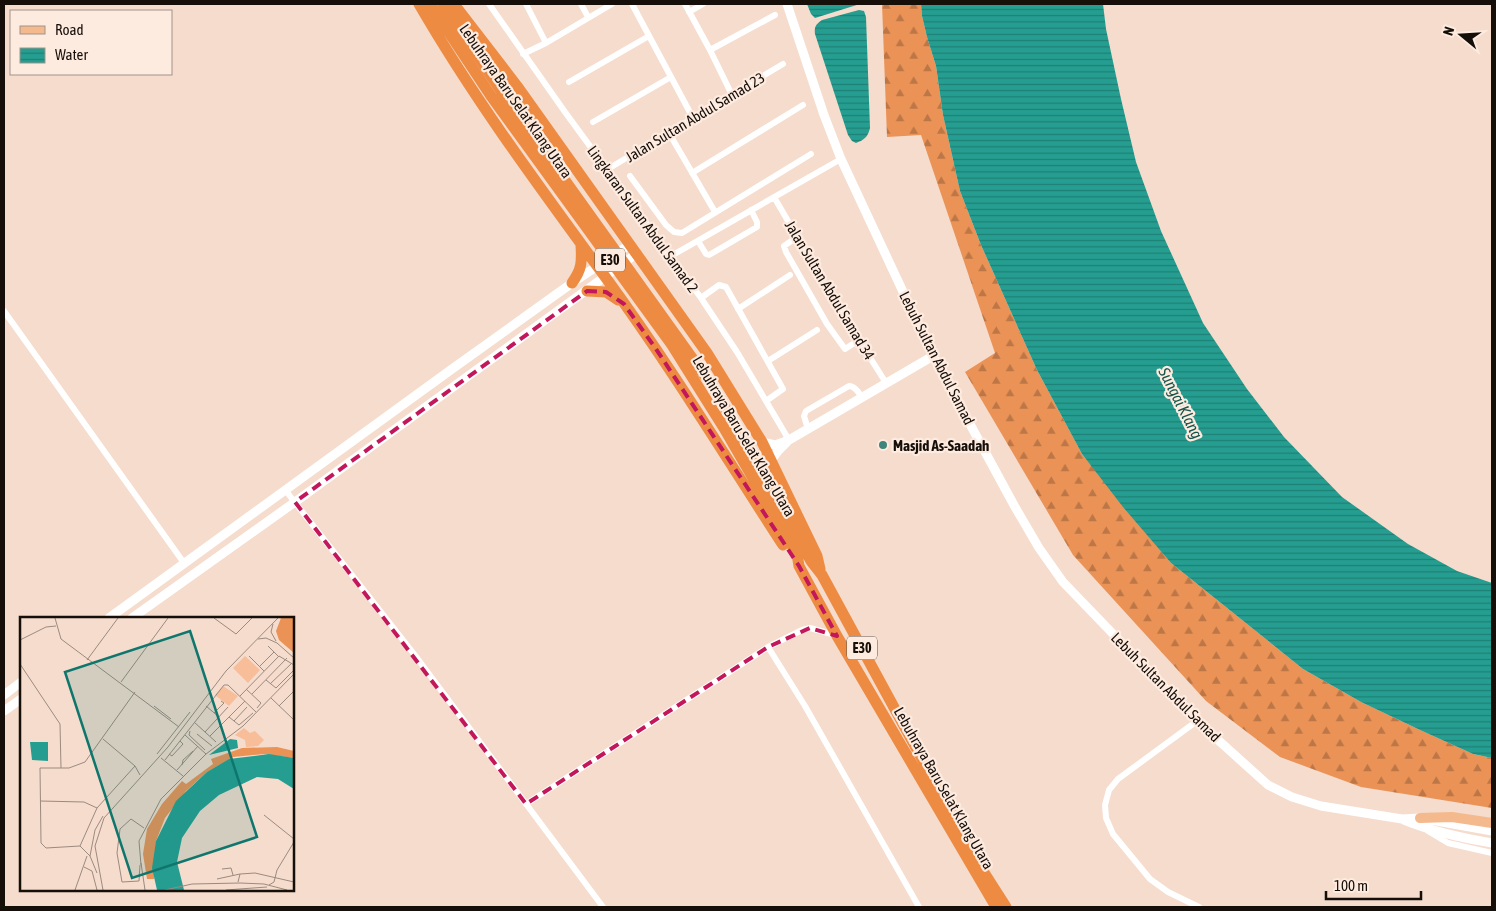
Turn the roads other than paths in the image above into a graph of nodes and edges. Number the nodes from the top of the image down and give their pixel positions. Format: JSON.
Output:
{"nodes":[{"id":1,"x":419,"y":4,"type":"edge"},
{"id":2,"x":430,"y":4,"type":"edge"},
{"id":3,"x":442,"y":4,"type":"edge"},
{"id":4,"x":454,"y":4,"type":"edge"},
{"id":5,"x":489,"y":4,"type":"edge"},
{"id":6,"x":526,"y":4,"type":"edge"},
{"id":7,"x":582,"y":4,"type":"edge"},
{"id":8,"x":612,"y":4,"type":"edge"},
{"id":9,"x":632,"y":4,"type":"edge"},
{"id":10,"x":685,"y":4,"type":"edge"},
{"id":11,"x":703,"y":4,"type":"edge"},
{"id":12,"x":787,"y":4,"type":"edge"},
{"id":13,"x":689,"y":12,"type":"junction"},
{"id":14,"x":775,"y":15,"type":"dead end"},
{"id":15,"x":588,"y":17,"type":"junction"},
{"id":16,"x":649,"y":36,"type":"junction"},
{"id":17,"x":546,"y":43,"type":"junction"},
{"id":18,"x":710,"y":50,"type":"junction"},
{"id":19,"x":523,"y":54,"type":"junction"},
{"id":20,"x":783,"y":64,"type":"dead end"},
{"id":21,"x":671,"y":76,"type":"junction"},
{"id":22,"x":569,"y":82,"type":"dead end"},
{"id":23,"x":496,"y":93,"type":"junction"},
{"id":24,"x":732,"y":95,"type":"junction"},
{"id":25,"x":803,"y":105,"type":"dead end"},
{"id":26,"x":693,"y":118,"type":"junction"},
{"id":27,"x":593,"y":122,"type":"dead end"},
{"id":28,"x":668,"y":133,"type":"junction"},
{"id":29,"x":811,"y":154,"type":"dead end"},
{"id":30,"x":841,"y":159,"type":"junction"},
{"id":31,"x":608,"y":169,"type":"junction"},
{"id":32,"x":692,"y":173,"type":"junction"},
{"id":33,"x":630,"y":176,"type":"dead end"},
{"id":34,"x":774,"y":197,"type":"junction"},
{"id":35,"x":750,"y":210,"type":"junction"},
{"id":36,"x":714,"y":212,"type":"junction"},
{"id":37,"x":797,"y":236,"type":"junction"},
{"id":38,"x":698,"y":241,"type":"junction"},
{"id":39,"x":581,"y":245,"type":"junction"},
{"id":40,"x":633,"y":250,"type":"junction"},
{"id":41,"x":671,"y":256,"type":"junction"},
{"id":42,"x":597,"y":266,"type":"junction"},
{"id":43,"x":790,"y":275,"type":"dead end"},
{"id":44,"x":606,"y":278,"type":"junction"},
{"id":45,"x":572,"y":283,"type":"junction"},
{"id":46,"x":587,"y":291,"type":"junction"},
{"id":47,"x":701,"y":298,"type":"junction"},
{"id":48,"x":624,"y":304,"type":"junction"},
{"id":49,"x":738,"y":309,"type":"junction"},
{"id":50,"x":4,"y":311,"type":"edge"},
{"id":51,"x":817,"y":330,"type":"dead end"},
{"id":52,"x":859,"y":340,"type":"junction"},
{"id":53,"x":933,"y":356,"type":"junction"},
{"id":54,"x":768,"y":361,"type":"junction"},
{"id":55,"x":886,"y":383,"type":"junction"},
{"id":56,"x":862,"y":397,"type":"junction"},
{"id":57,"x":766,"y":401,"type":"junction"},
{"id":58,"x":390,"y":415,"type":"junction"},
{"id":59,"x":398,"y":427,"type":"junction"},
{"id":60,"x":808,"y":429,"type":"junction"},
{"id":61,"x":789,"y":440,"type":"junction"},
{"id":62,"x":762,"y":442,"type":"junction"},
{"id":63,"x":770,"y":462,"type":"junction"},
{"id":64,"x":286,"y":491,"type":"junction"},
{"id":65,"x":295,"y":502,"type":"junction"},
{"id":66,"x":184,"y":563,"type":"junction"},
{"id":67,"x":800,"y":566,"type":"junction"},
{"id":68,"x":822,"y":575,"type":"junction"},
{"id":69,"x":110,"y":617,"type":"edge"},
{"id":70,"x":133,"y":617,"type":"edge"},
{"id":71,"x":837,"y":636,"type":"junction"},
{"id":72,"x":768,"y":647,"type":"junction"},
{"id":73,"x":20,"y":683,"type":"edge"},
{"id":74,"x":4,"y":695,"type":"edge"},
{"id":75,"x":20,"y":699,"type":"edge"},
{"id":76,"x":4,"y":711,"type":"edge"},
{"id":77,"x":1197,"y":721,"type":"junction"},
{"id":78,"x":526,"y":804,"type":"junction"},
{"id":79,"x":1420,"y":818,"type":"junction"},
{"id":80,"x":1402,"y":819,"type":"junction"},
{"id":81,"x":1492,"y":823,"type":"edge"},
{"id":82,"x":1425,"y":829,"type":"junction"},
{"id":83,"x":1492,"y":831,"type":"edge"},
{"id":84,"x":1492,"y":843,"type":"edge"},
{"id":85,"x":1492,"y":853,"type":"edge"},
{"id":86,"x":603,"y":907,"type":"edge"},
{"id":87,"x":918,"y":907,"type":"edge"},
{"id":88,"x":996,"y":907,"type":"edge"},
{"id":89,"x":1006,"y":907,"type":"edge"},
{"id":90,"x":1198,"y":907,"type":"edge"}],
"edges":[{"from":1,"to":39,"type":"highway"},
{"from":2,"to":23,"type":"highway","name":"Lebuhraya Baru Selat Klang Utara","number":"E30"},
{"from":3,"to":23,"type":"highway","name":"Lebuhraya Baru Selat Klang Utara","number":"E30"},
{"from":4,"to":40,"type":"highway"},
{"from":5,"to":19,"type":"street","name":"Lingkaran Sultan Abdul Samad 2"},
{"from":6,"to":17,"type":"street"},
{"from":7,"to":15,"type":"street"},
{"from":8,"to":15,"type":"street"},
{"from":9,"to":16,"type":"street"},
{"from":10,"to":13,"type":"street"},
{"from":11,"to":13,"type":"street"},
{"from":12,"to":30,"type":"street","name":"Lebuh Sultan Abdul Samad"},
{"from":13,"to":18,"type":"street"},
{"from":14,"to":18,"type":"street"},
{"from":15,"to":17,"type":"street"},
{"from":16,"to":21,"type":"street"},
{"from":16,"to":22,"type":"street"},
{"from":17,"to":19,"type":"street"},
{"from":18,"to":24,"type":"street"},
{"from":19,"to":31,"type":"street","name":"Lingkaran Sultan Abdul Samad 2"},
{"from":20,"to":24,"type":"street","name":"Jalan Sultan Abdul Samad 23"},
{"from":21,"to":26,"type":"street"},
{"from":21,"to":27,"type":"street"},
{"from":23,"to":67,"type":"highway","name":"Lebuhraya Baru Selat Klang Utara","number":"E30"},
{"from":23,"to":68,"type":"highway","name":"Lebuhraya Baru Selat Klang Utara","number":"E30"},
{"from":24,"to":26,"type":"street","name":"Jalan Sultan Abdul Samad 23"},
{"from":25,"to":32,"type":"street"},
{"from":26,"to":28,"type":"street","name":"Jalan Sultan Abdul Samad 23"},
{"from":28,"to":31,"type":"street","name":"Jalan Sultan Abdul Samad 23"},
{"from":28,"to":32,"type":"street"},
{"from":29,"to":36,"type":"street"},
{"from":30,"to":34,"type":"street"},
{"from":30,"to":53,"type":"street","name":"Lebuh Sultan Abdul Samad"},
{"from":31,"to":41,"type":"street","name":"Lingkaran Sultan Abdul Samad 2"},
{"from":32,"to":36,"type":"street"},
{"from":33,"to":36,"type":"street"},
{"from":34,"to":35,"type":"street"},
{"from":34,"to":37,"type":"street","name":"Jalan Sultan Abdul Samad 34"},
{"from":35,"to":38,"type":"street"},
{"from":35,"to":38,"type":"street"},
{"from":37,"to":52,"type":"street","name":"Jalan Sultan Abdul Samad 34"},
{"from":37,"to":52,"type":"street"},
{"from":38,"to":41,"type":"street"},
{"from":39,"to":42,"type":"highway"},
{"from":39,"to":45,"type":"highway"},
{"from":40,"to":42,"type":"street"},
{"from":40,"to":44,"type":"street"},
{"from":40,"to":62,"type":"highway"},
{"from":41,"to":47,"type":"street","name":"Lingkaran Sultan Abdul Samad 2"},
{"from":42,"to":44,"type":"highway"},
{"from":42,"to":45,"type":"street"},
{"from":43,"to":49,"type":"street"},
{"from":44,"to":46,"type":"street"},
{"from":44,"to":48,"type":"highway"},
{"from":45,"to":58,"type":"street"},
{"from":46,"to":48,"type":"highway"},
{"from":46,"to":59,"type":"street"},
{"from":47,"to":49,"type":"street"},
{"from":47,"to":57,"type":"street","name":"Lingkaran Sultan Abdul Samad 2"},
{"from":48,"to":67,"type":"highway"},
{"from":49,"to":54,"type":"street"},
{"from":50,"to":66,"type":"street"},
{"from":51,"to":54,"type":"street"},
{"from":52,"to":55,"type":"street","name":"Jalan Sultan Abdul Samad 34"},
{"from":53,"to":55,"type":"street"},
{"from":53,"to":77,"type":"street","name":"Lebuh Sultan Abdul Samad"},
{"from":54,"to":57,"type":"street"},
{"from":55,"to":56,"type":"street"},
{"from":56,"to":60,"type":"street"},
{"from":56,"to":60,"type":"street"},
{"from":57,"to":61,"type":"street","name":"Lingkaran Sultan Abdul Samad 2"},
{"from":58,"to":59,"type":"street"},
{"from":58,"to":64,"type":"street"},
{"from":59,"to":65,"type":"street"},
{"from":60,"to":61,"type":"street"},
{"from":61,"to":62,"type":"street"},
{"from":61,"to":63,"type":"street"},
{"from":62,"to":63,"type":"highway"},
{"from":63,"to":68,"type":"highway"},
{"from":64,"to":65,"type":"street"},
{"from":64,"to":66,"type":"street"},
{"from":65,"to":70,"type":"street"},
{"from":65,"to":78,"type":"street"},
{"from":66,"to":69,"type":"street"},
{"from":67,"to":71,"type":"highway","name":"Lebuhraya Baru Selat Klang Utara","number":"E30"},
{"from":68,"to":89,"type":"highway","name":"Lebuhraya Baru Selat Klang Utara","number":"E30"},
{"from":71,"to":72,"type":"street"},
{"from":71,"to":88,"type":"highway","name":"Lebuhraya Baru Selat Klang Utara","number":"E30"},
{"from":72,"to":78,"type":"street"},
{"from":72,"to":87,"type":"street"},
{"from":73,"to":74,"type":"street"},
{"from":75,"to":76,"type":"street"},
{"from":77,"to":80,"type":"street","name":"Lebuh Sultan Abdul Samad"},
{"from":77,"to":90,"type":"street"},
{"from":78,"to":86,"type":"street"},
{"from":79,"to":80,"type":"street","name":"Lebuh Sultan Abdul Samad"},
{"from":79,"to":81,"type":"main road"},
{"from":79,"to":83,"type":"street","name":"Lebuh Sultan Abdul Samad"},
{"from":80,"to":82,"type":"street","name":"Lebuh Sultan Abdul Samad"},
{"from":82,"to":84,"type":"street","name":"Lebuh Sultan Abdul Samad"},
{"from":82,"to":85,"type":"street"}]}
